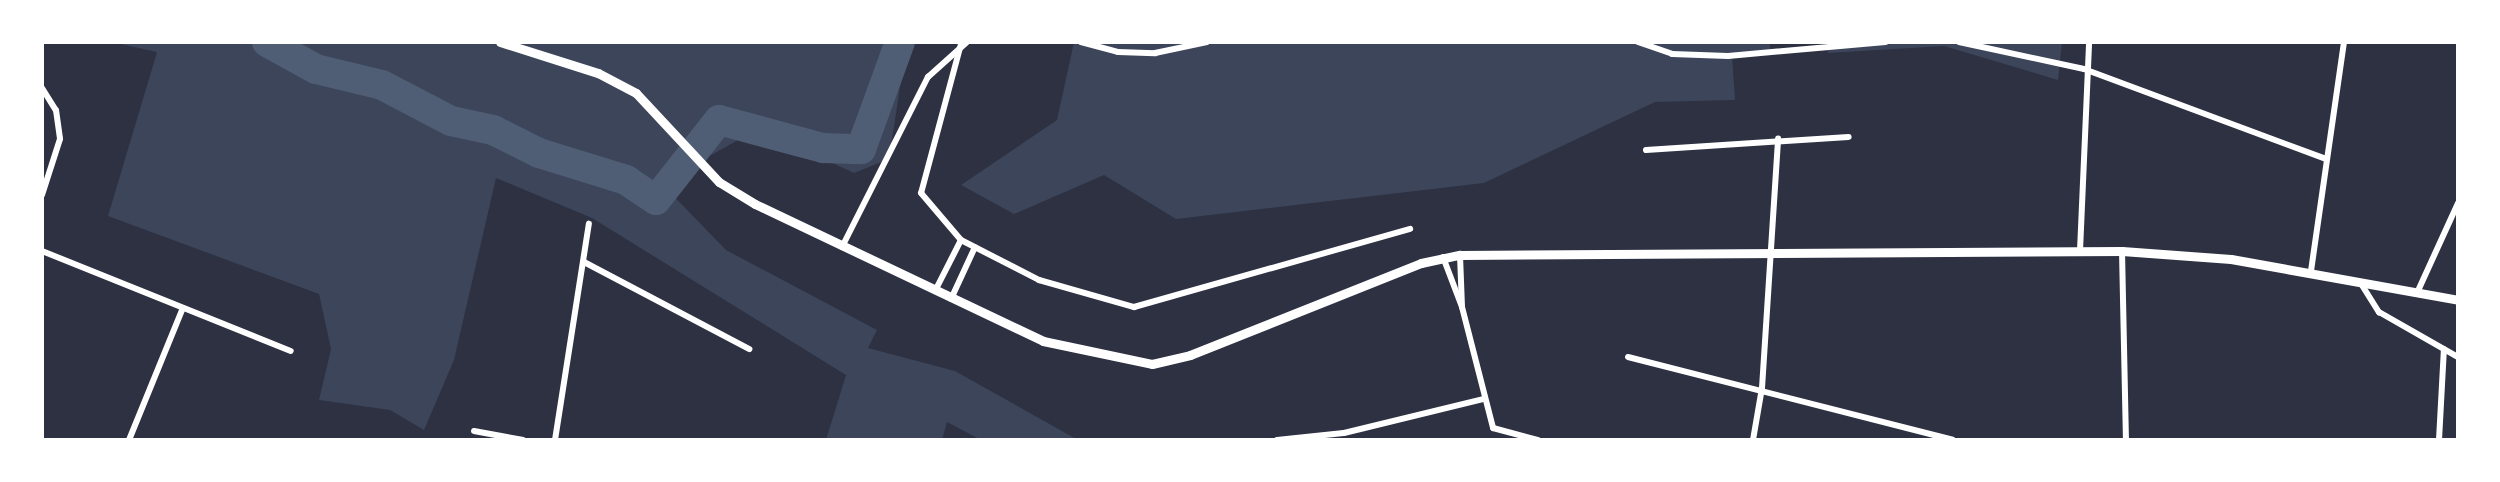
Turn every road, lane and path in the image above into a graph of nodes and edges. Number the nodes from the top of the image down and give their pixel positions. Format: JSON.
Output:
{"nodes":[{"id":1,"x":500,"y":42,"type":"edge"},
{"id":2,"x":1081,"y":42,"type":"edge"},
{"id":3,"x":1207,"y":42,"type":"edge"},
{"id":4,"x":1638,"y":42,"type":"edge"},
{"id":5,"x":1885,"y":42,"type":"edge"},
{"id":6,"x":1959,"y":42,"type":"edge"},
{"id":7,"x":2089,"y":42,"type":"edge"},
{"id":8,"x":2344,"y":42,"type":"edge"},
{"id":9,"x":964,"y":43,"type":"edge"},
{"id":10,"x":2084,"y":69,"type":"junction"},
{"id":11,"x":42,"y":88,"type":"edge"},
{"id":12,"x":1849,"y":137,"type":"dead end"},
{"id":13,"x":1778,"y":139,"type":"junction"},
{"id":14,"x":1646,"y":150,"type":"dead end"},
{"id":15,"x":2326,"y":159,"type":"junction"},
{"id":16,"x":42,"y":195,"type":"edge"},
{"id":17,"x":2458,"y":203,"type":"edge"},
{"id":18,"x":589,"y":224,"type":"dead end"},
{"id":19,"x":1410,"y":229,"type":"dead end"},
{"id":20,"x":961,"y":240,"type":"junction"},
{"id":21,"x":842,"y":247,"type":"junction"},
{"id":22,"x":975,"y":247,"type":"junction"},
{"id":23,"x":42,"y":251,"type":"edge"},
{"id":24,"x":2080,"y":251,"type":"junction"},
{"id":25,"x":2122,"y":251,"type":"junction"},
{"id":26,"x":1772,"y":252,"type":"junction"},
{"id":27,"x":1460,"y":255,"type":"junction"},
{"id":28,"x":1443,"y":257,"type":"junction"},
{"id":29,"x":584,"y":262,"type":"junction"},
{"id":30,"x":2311,"y":271,"type":"junction"},
{"id":31,"x":2360,"y":282,"type":"junction"},
{"id":32,"x":935,"y":291,"type":"junction"},
{"id":33,"x":2416,"y":293,"type":"junction"},
{"id":34,"x":951,"y":299,"type":"junction"},
{"id":35,"x":2458,"y":300,"type":"edge"},
{"id":36,"x":1462,"y":307,"type":"junction"},
{"id":37,"x":182,"y":310,"type":"junction"},
{"id":38,"x":749,"y":349,"type":"dead end"},
{"id":39,"x":2444,"y":349,"type":"junction"},
{"id":40,"x":291,"y":351,"type":"dead end"},
{"id":41,"x":1628,"y":357,"type":"dead end"},
{"id":42,"x":2458,"y":357,"type":"edge"},
{"id":43,"x":1762,"y":388,"type":"junction"},
{"id":44,"x":1483,"y":399,"type":"junction"},
{"id":45,"x":474,"y":430,"type":"dead end"},
{"id":46,"x":1307,"y":438,"type":"edge"},
{"id":47,"x":129,"y":440,"type":"edge"},
{"id":48,"x":523,"y":440,"type":"edge"},
{"id":49,"x":555,"y":440,"type":"edge"},
{"id":50,"x":1277,"y":440,"type":"edge"},
{"id":51,"x":1538,"y":440,"type":"edge"},
{"id":52,"x":1753,"y":440,"type":"edge"},
{"id":53,"x":1953,"y":440,"type":"edge"},
{"id":54,"x":2126,"y":440,"type":"edge"},
{"id":55,"x":2439,"y":440,"type":"edge"}],
"edges":[{"from":1,"to":21,"type":"street"},
{"from":2,"to":3,"type":"street"},
{"from":4,"to":5,"type":"street"},
{"from":6,"to":10,"type":"street"},
{"from":7,"to":10,"type":"street"},
{"from":8,"to":15,"type":"street"},
{"from":9,"to":20,"type":"street"},
{"from":9,"to":21,"type":"street"},
{"from":10,"to":15,"type":"street"},
{"from":10,"to":24,"type":"street"},
{"from":11,"to":16,"type":"street"},
{"from":12,"to":13,"type":"street"},
{"from":13,"to":14,"type":"street"},
{"from":13,"to":26,"type":"street"},
{"from":15,"to":30,"type":"street"},
{"from":17,"to":33,"type":"street"},
{"from":18,"to":29,"type":"street"},
{"from":19,"to":22,"type":"street"},
{"from":20,"to":22,"type":"street"},
{"from":20,"to":32,"type":"street"},
{"from":21,"to":32,"type":"street"},
{"from":22,"to":34,"type":"street"},
{"from":23,"to":37,"type":"street"},
{"from":24,"to":25,"type":"street"},
{"from":24,"to":26,"type":"street"},
{"from":25,"to":30,"type":"street"},
{"from":25,"to":54,"type":"street"},
{"from":26,"to":27,"type":"street"},
{"from":26,"to":43,"type":"street"},
{"from":27,"to":28,"type":"street"},
{"from":27,"to":36,"type":"street"},
{"from":28,"to":34,"type":"street"},
{"from":28,"to":36,"type":"street"},
{"from":29,"to":38,"type":"street"},
{"from":29,"to":49,"type":"street"},
{"from":30,"to":31,"type":"street"},
{"from":31,"to":33,"type":"street"},
{"from":31,"to":39,"type":"street"},
{"from":32,"to":34,"type":"street"},
{"from":33,"to":35,"type":"street"},
{"from":36,"to":44,"type":"street"},
{"from":37,"to":40,"type":"street"},
{"from":37,"to":47,"type":"street"},
{"from":39,"to":42,"type":"street"},
{"from":39,"to":55,"type":"street"},
{"from":41,"to":43,"type":"street"},
{"from":43,"to":52,"type":"street"},
{"from":43,"to":53,"type":"street"},
{"from":44,"to":46,"type":"street"},
{"from":44,"to":51,"type":"street"},
{"from":45,"to":48,"type":"street"},
{"from":46,"to":50,"type":"street"}]}
